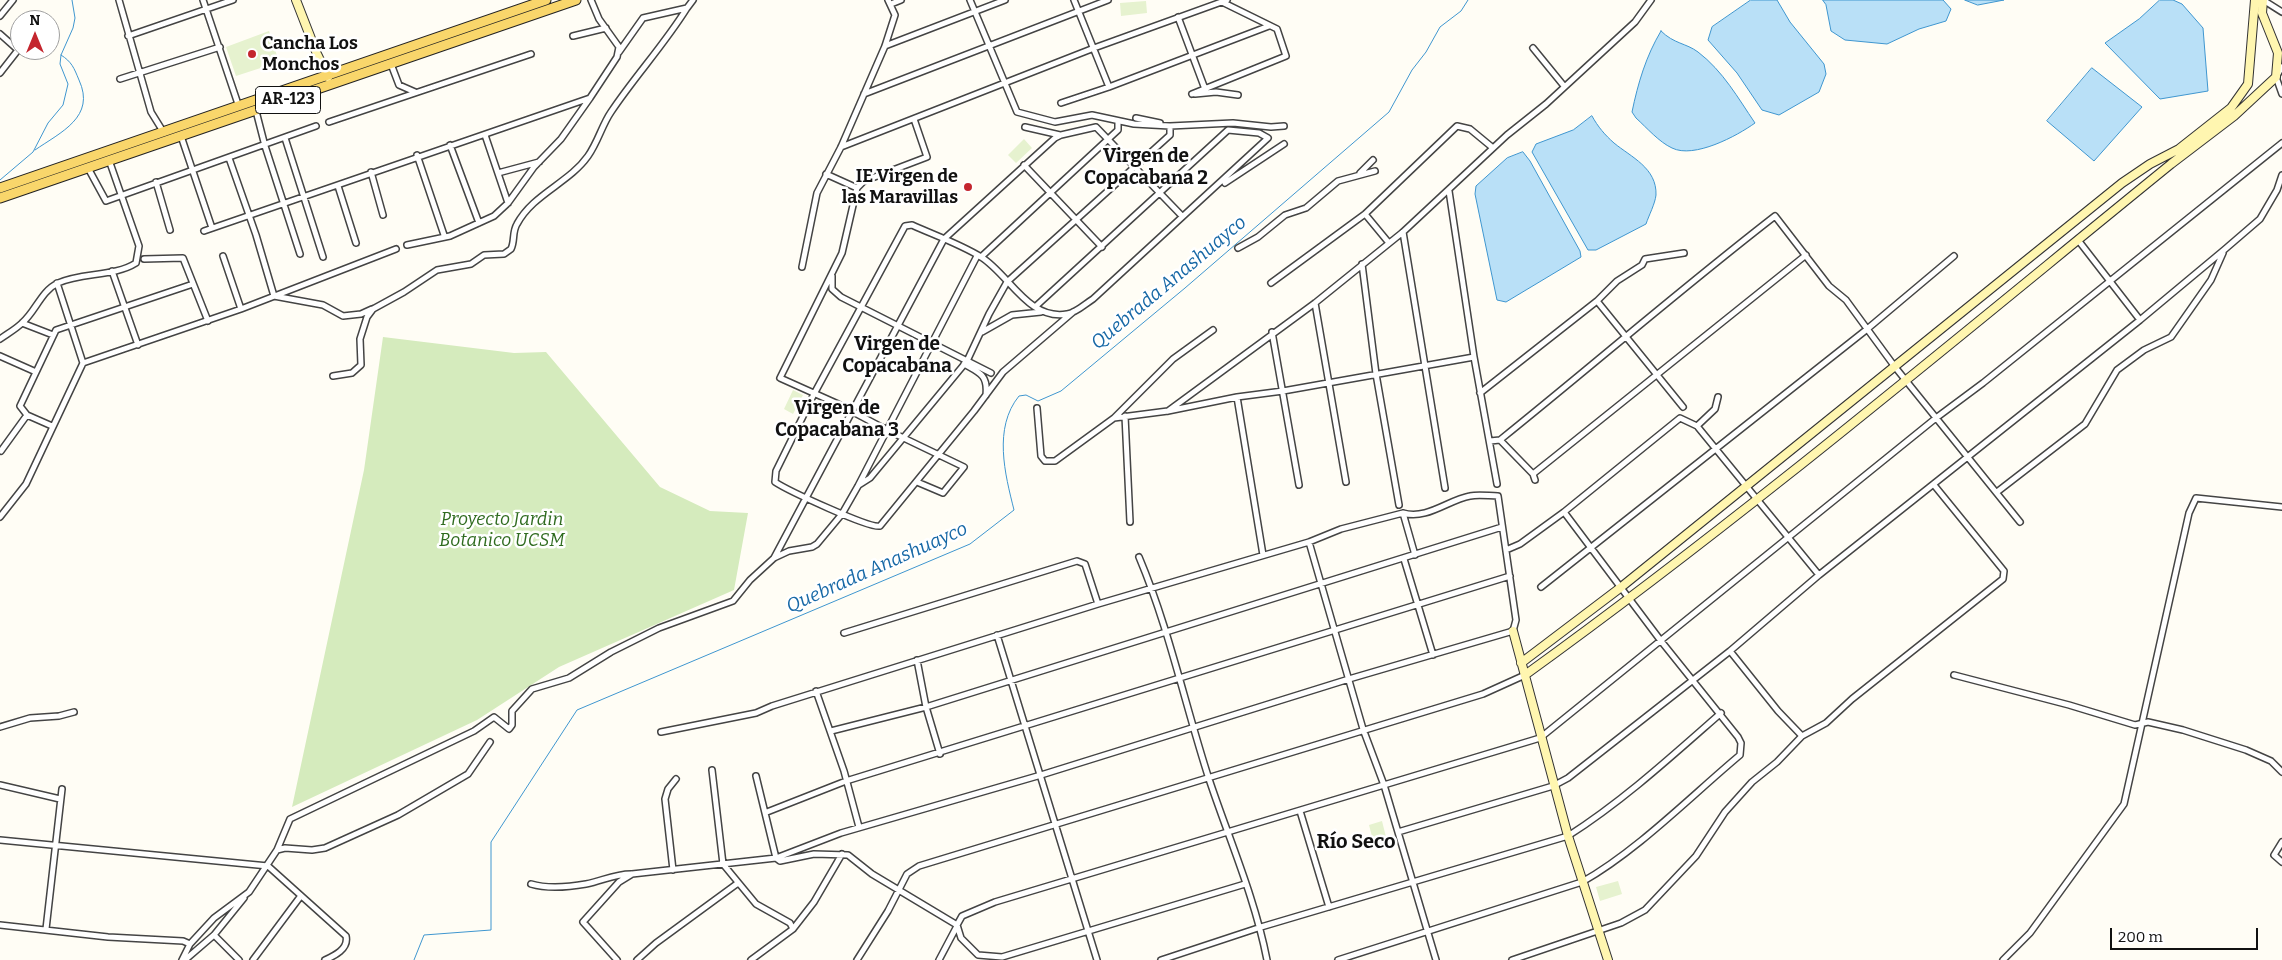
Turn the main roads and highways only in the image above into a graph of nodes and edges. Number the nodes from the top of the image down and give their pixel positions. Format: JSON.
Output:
{"nodes":[{"id":1,"x":546,"y":0,"type":"edge"},
{"id":2,"x":576,"y":0,"type":"edge"},
{"id":3,"x":0,"y":188,"type":"edge"},
{"id":4,"x":0,"y":198,"type":"edge"}],
"edges":[{"from":1,"to":3,"type":"main road","number":"AR-123"},
{"from":2,"to":4,"type":"main road","number":"AR-123"}]}
